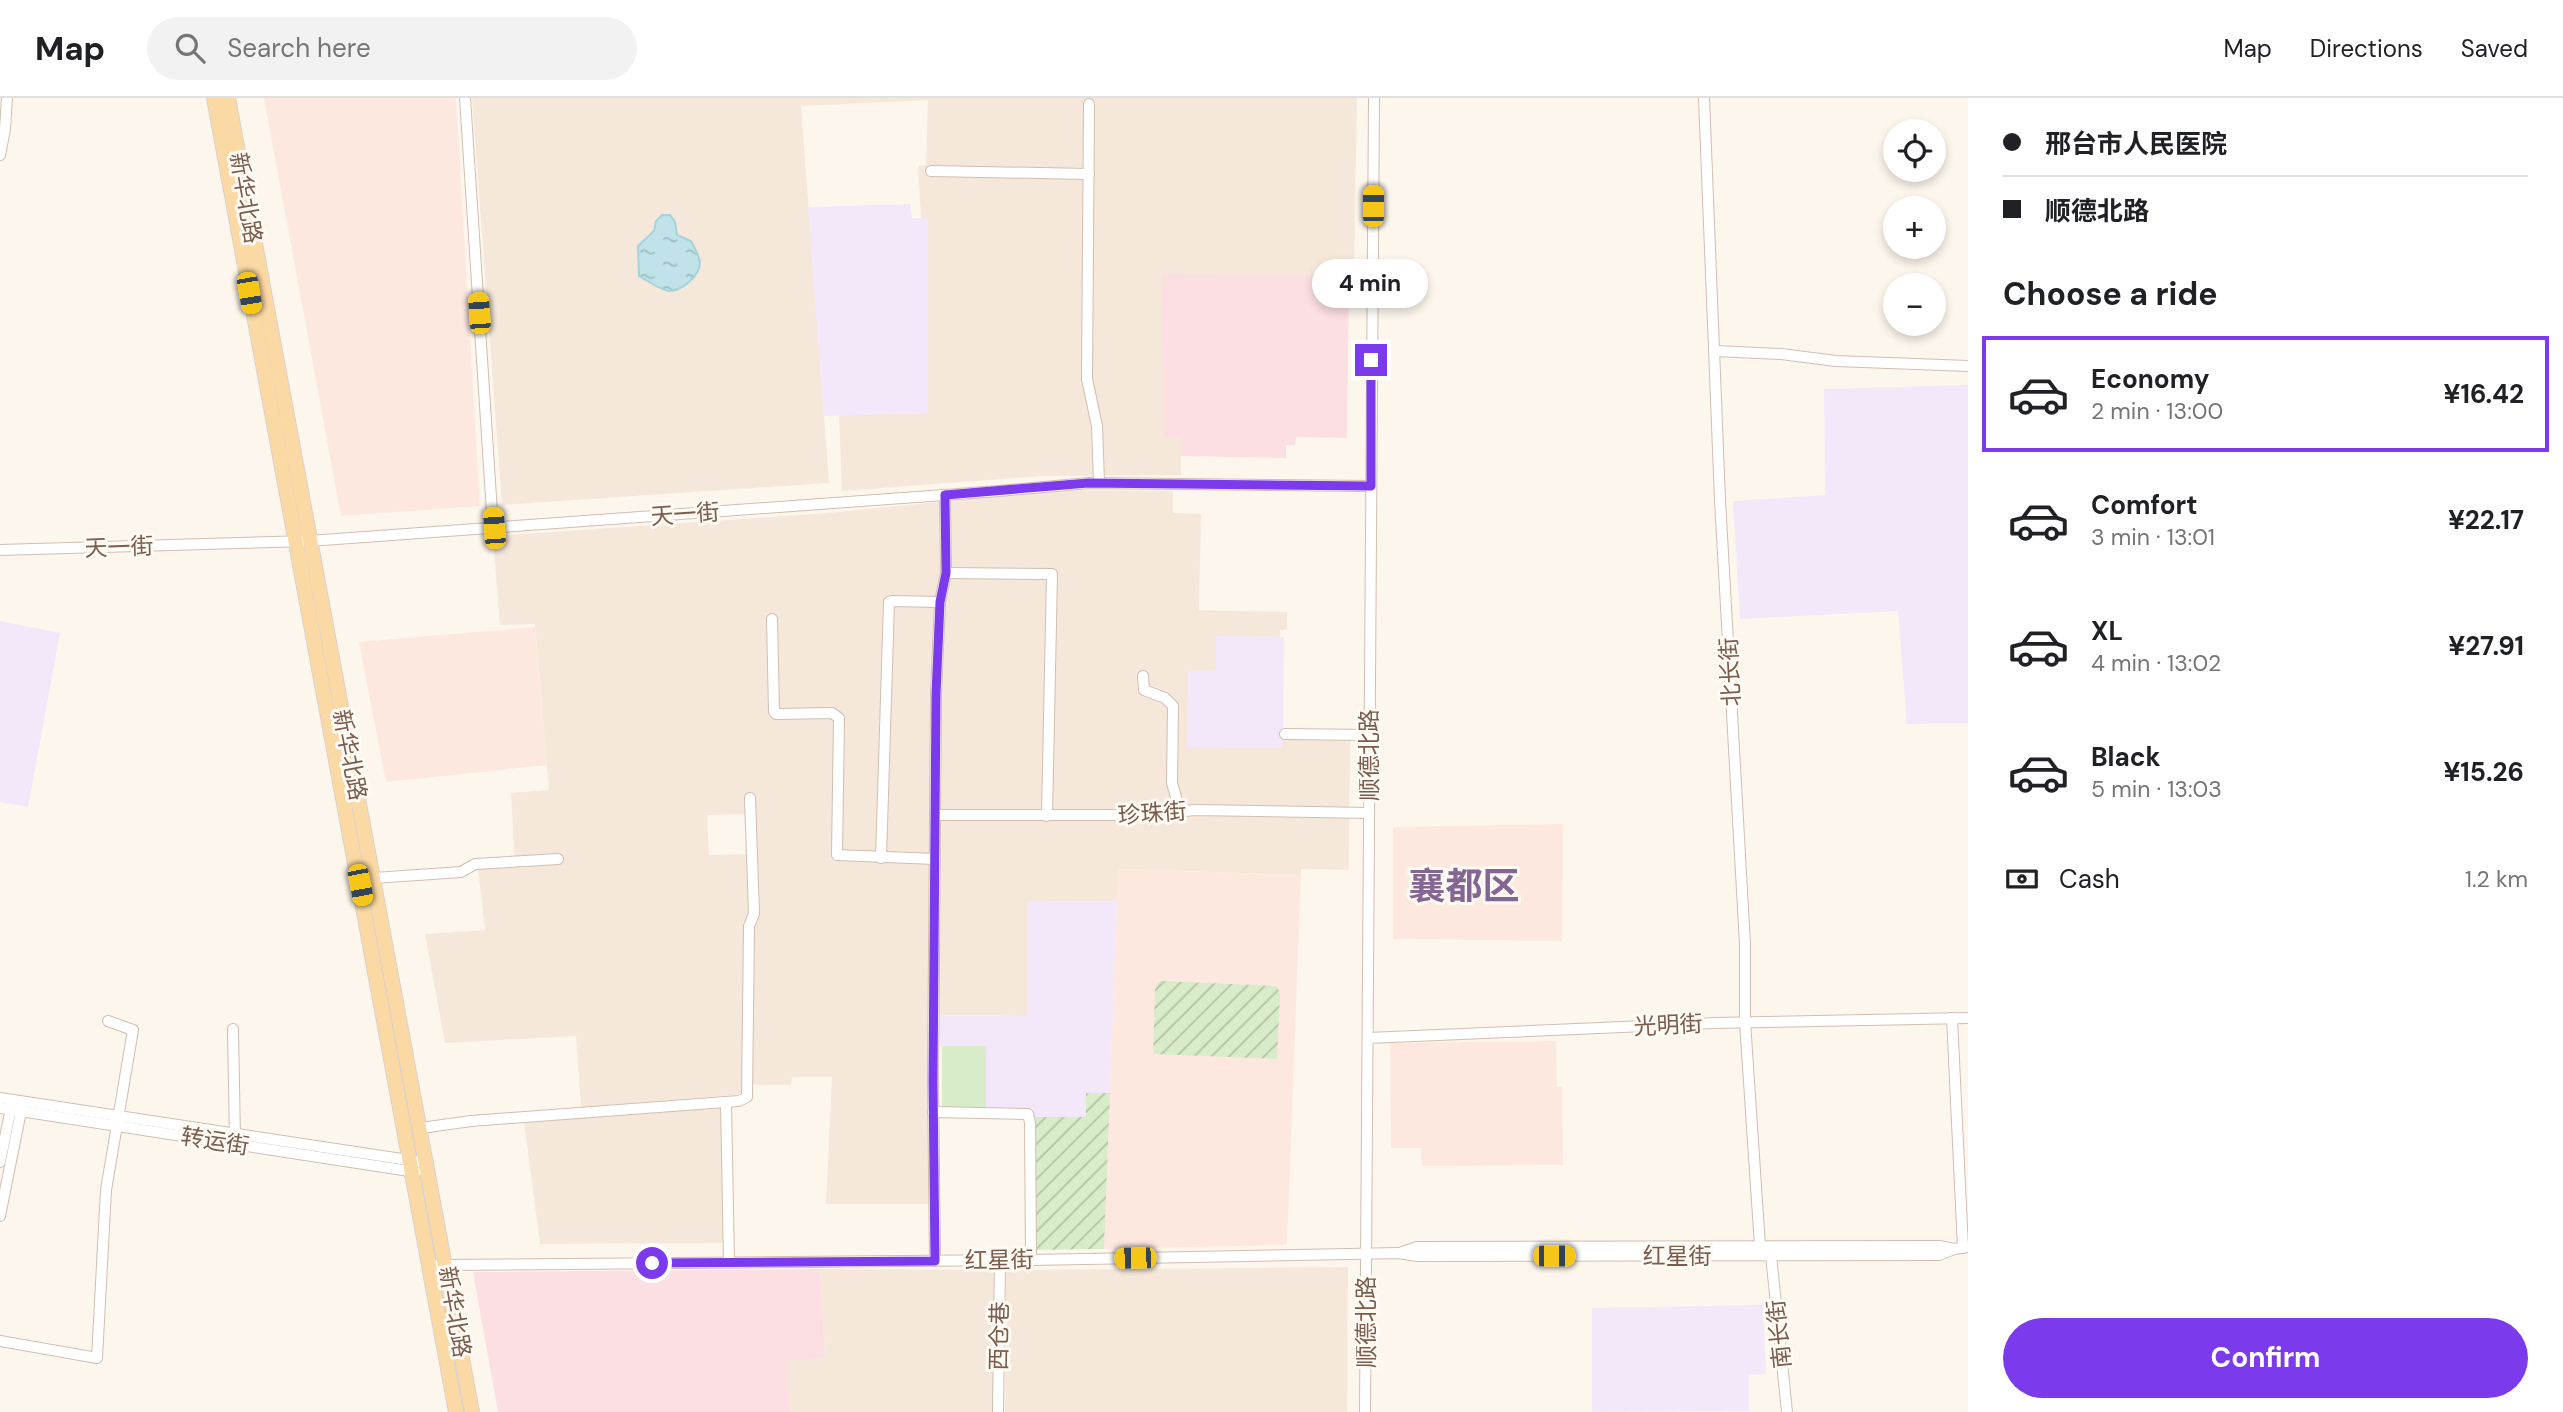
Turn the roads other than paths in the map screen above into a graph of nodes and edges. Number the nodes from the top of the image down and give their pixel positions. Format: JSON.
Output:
{"nodes":[{"id":1,"x":8,"y":98,"type":"edge"},
{"id":2,"x":214,"y":98,"type":"edge"},
{"id":3,"x":228,"y":98,"type":"edge"},
{"id":4,"x":465,"y":98,"type":"edge"},
{"id":5,"x":1374,"y":98,"type":"edge"},
{"id":6,"x":1704,"y":98,"type":"edge"},
{"id":7,"x":1089,"y":104,"type":"dead end"},
{"id":8,"x":0,"y":155,"type":"edge"},
{"id":9,"x":931,"y":171,"type":"dead end"},
{"id":10,"x":1089,"y":174,"type":"junction"},
{"id":11,"x":1715,"y":351,"type":"junction"},
{"id":12,"x":1968,"y":366,"type":"edge"},
{"id":13,"x":1099,"y":483,"type":"junction"},
{"id":14,"x":1371,"y":486,"type":"junction"},
{"id":15,"x":945,"y":495,"type":"junction"},
{"id":16,"x":494,"y":528,"type":"junction"},
{"id":17,"x":302,"y":541,"type":"junction"},
{"id":18,"x":0,"y":550,"type":"edge"},
{"id":19,"x":946,"y":573,"type":"junction"},
{"id":20,"x":940,"y":602,"type":"junction"},
{"id":21,"x":772,"y":620,"type":"dead end"},
{"id":22,"x":1143,"y":676,"type":"dead end"},
{"id":23,"x":1285,"y":734,"type":"dead end"},
{"id":24,"x":1369,"y":735,"type":"junction"},
{"id":25,"x":750,"y":798,"type":"dead end"},
{"id":26,"x":1180,"y":811,"type":"junction"},
{"id":27,"x":1369,"y":813,"type":"junction"},
{"id":28,"x":936,"y":815,"type":"junction"},
{"id":29,"x":1047,"y":816,"type":"junction"},
{"id":30,"x":881,"y":858,"type":"junction"},
{"id":31,"x":558,"y":859,"type":"dead end"},
{"id":32,"x":935,"y":859,"type":"junction"},
{"id":33,"x":374,"y":878,"type":"junction"},
{"id":34,"x":1952,"y":1018,"type":"junction"},
{"id":35,"x":1968,"y":1018,"type":"edge"},
{"id":36,"x":108,"y":1021,"type":"dead end"},
{"id":37,"x":1745,"y":1022,"type":"junction"},
{"id":38,"x":233,"y":1030,"type":"dead end"},
{"id":39,"x":1368,"y":1038,"type":"junction"},
{"id":40,"x":0,"y":1098,"type":"edge"},
{"id":41,"x":726,"y":1102,"type":"junction"},
{"id":42,"x":13,"y":1106,"type":"edge"},
{"id":43,"x":933,"y":1112,"type":"junction"},
{"id":44,"x":116,"y":1121,"type":"junction"},
{"id":45,"x":421,"y":1128,"type":"junction"},
{"id":46,"x":235,"y":1139,"type":"junction"},
{"id":47,"x":0,"y":1162,"type":"edge"},
{"id":48,"x":412,"y":1166,"type":"junction"},
{"id":49,"x":428,"y":1168,"type":"junction"},
{"id":50,"x":0,"y":1216,"type":"edge"},
{"id":51,"x":1760,"y":1246,"type":"junction"},
{"id":52,"x":1962,"y":1248,"type":"edge"},
{"id":53,"x":1399,"y":1253,"type":"junction"},
{"id":54,"x":1366,"y":1254,"type":"junction"},
{"id":55,"x":1772,"y":1255,"type":"junction"},
{"id":56,"x":1000,"y":1260,"type":"junction"},
{"id":57,"x":1031,"y":1260,"type":"junction"},
{"id":58,"x":935,"y":1261,"type":"junction"},
{"id":59,"x":729,"y":1262,"type":"junction"},
{"id":60,"x":431,"y":1265,"type":"junction"},
{"id":61,"x":446,"y":1265,"type":"junction"},
{"id":62,"x":0,"y":1341,"type":"edge"},
{"id":63,"x":456,"y":1412,"type":"edge"},
{"id":64,"x":472,"y":1412,"type":"edge"},
{"id":65,"x":998,"y":1412,"type":"edge"},
{"id":66,"x":1365,"y":1412,"type":"edge"},
{"id":67,"x":1787,"y":1412,"type":"edge"}],
"edges":[{"from":1,"to":8,"type":"street"},
{"from":2,"to":17,"type":"main road","name":"新华北路"},
{"from":3,"to":17,"type":"main road","name":"新华北路"},
{"from":4,"to":16,"type":"street"},
{"from":5,"to":14,"type":"street","name":"顺德北路"},
{"from":6,"to":11,"type":"street","name":"北长街"},
{"from":7,"to":10,"type":"street"},
{"from":9,"to":10,"type":"street"},
{"from":10,"to":13,"type":"street"},
{"from":11,"to":12,"type":"street"},
{"from":11,"to":37,"type":"street","name":"北长街"},
{"from":13,"to":14,"type":"street","name":"天一街"},
{"from":13,"to":15,"type":"street","name":"天一街"},
{"from":14,"to":24,"type":"street","name":"顺德北路"},
{"from":15,"to":16,"type":"street","name":"天一街"},
{"from":15,"to":19,"type":"street"},
{"from":16,"to":17,"type":"street","name":"天一街"},
{"from":17,"to":18,"type":"street","name":"天一街"},
{"from":17,"to":33,"type":"main road","name":"新华北路"},
{"from":17,"to":48,"type":"main road","name":"新华北路"},
{"from":19,"to":20,"type":"street"},
{"from":19,"to":29,"type":"street"},
{"from":20,"to":28,"type":"street"},
{"from":20,"to":30,"type":"street"},
{"from":21,"to":30,"type":"street"},
{"from":22,"to":26,"type":"street"},
{"from":23,"to":24,"type":"street"},
{"from":24,"to":27,"type":"street","name":"顺德北路"},
{"from":25,"to":41,"type":"street"},
{"from":26,"to":27,"type":"street","name":"珍珠街"},
{"from":26,"to":29,"type":"street","name":"珍珠街"},
{"from":27,"to":39,"type":"street","name":"顺德北路"},
{"from":28,"to":29,"type":"street","name":"珍珠街"},
{"from":28,"to":32,"type":"street"},
{"from":30,"to":32,"type":"street"},
{"from":31,"to":33,"type":"street"},
{"from":32,"to":43,"type":"street"},
{"from":33,"to":45,"type":"main road","name":"新华北路"},
{"from":34,"to":35,"type":"street","name":"光明街"},
{"from":34,"to":37,"type":"street","name":"光明街"},
{"from":34,"to":52,"type":"street"},
{"from":36,"to":44,"type":"street"},
{"from":37,"to":39,"type":"street","name":"光明街"},
{"from":37,"to":51,"type":"street","name":"北长街"},
{"from":38,"to":46,"type":"street"},
{"from":39,"to":54,"type":"street","name":"顺德北路"},
{"from":40,"to":42,"type":"street","name":"转运街"},
{"from":41,"to":45,"type":"street"},
{"from":41,"to":59,"type":"street"},
{"from":42,"to":44,"type":"street","name":"转运街"},
{"from":42,"to":47,"type":"street"},
{"from":42,"to":50,"type":"street"},
{"from":43,"to":57,"type":"street"},
{"from":43,"to":58,"type":"street"},
{"from":44,"to":46,"type":"street","name":"转运街"},
{"from":44,"to":62,"type":"street"},
{"from":45,"to":49,"type":"main road","name":"新华北路"},
{"from":46,"to":48,"type":"street","name":"转运街"},
{"from":48,"to":49,"type":"street","name":"转运街"},
{"from":48,"to":60,"type":"main road","name":"新华北路"},
{"from":49,"to":61,"type":"main road","name":"新华北路"},
{"from":51,"to":52,"type":"street","name":"红星街"},
{"from":51,"to":53,"type":"street","name":"红星街"},
{"from":52,"to":55,"type":"street","name":"红星街"},
{"from":53,"to":54,"type":"street","name":"红星街"},
{"from":53,"to":55,"type":"street","name":"红星街"},
{"from":54,"to":57,"type":"street","name":"红星街"},
{"from":54,"to":66,"type":"street","name":"顺德北路"},
{"from":55,"to":67,"type":"street","name":"南长街"},
{"from":56,"to":57,"type":"street","name":"红星街"},
{"from":56,"to":58,"type":"street","name":"红星街"},
{"from":56,"to":65,"type":"street","name":"西仓巷"},
{"from":58,"to":59,"type":"street","name":"红星街"},
{"from":59,"to":61,"type":"street","name":"红星街"},
{"from":60,"to":61,"type":"street","name":"红星街"},
{"from":60,"to":63,"type":"main road","name":"新华北路"},
{"from":61,"to":64,"type":"main road","name":"新华北路"}]}
